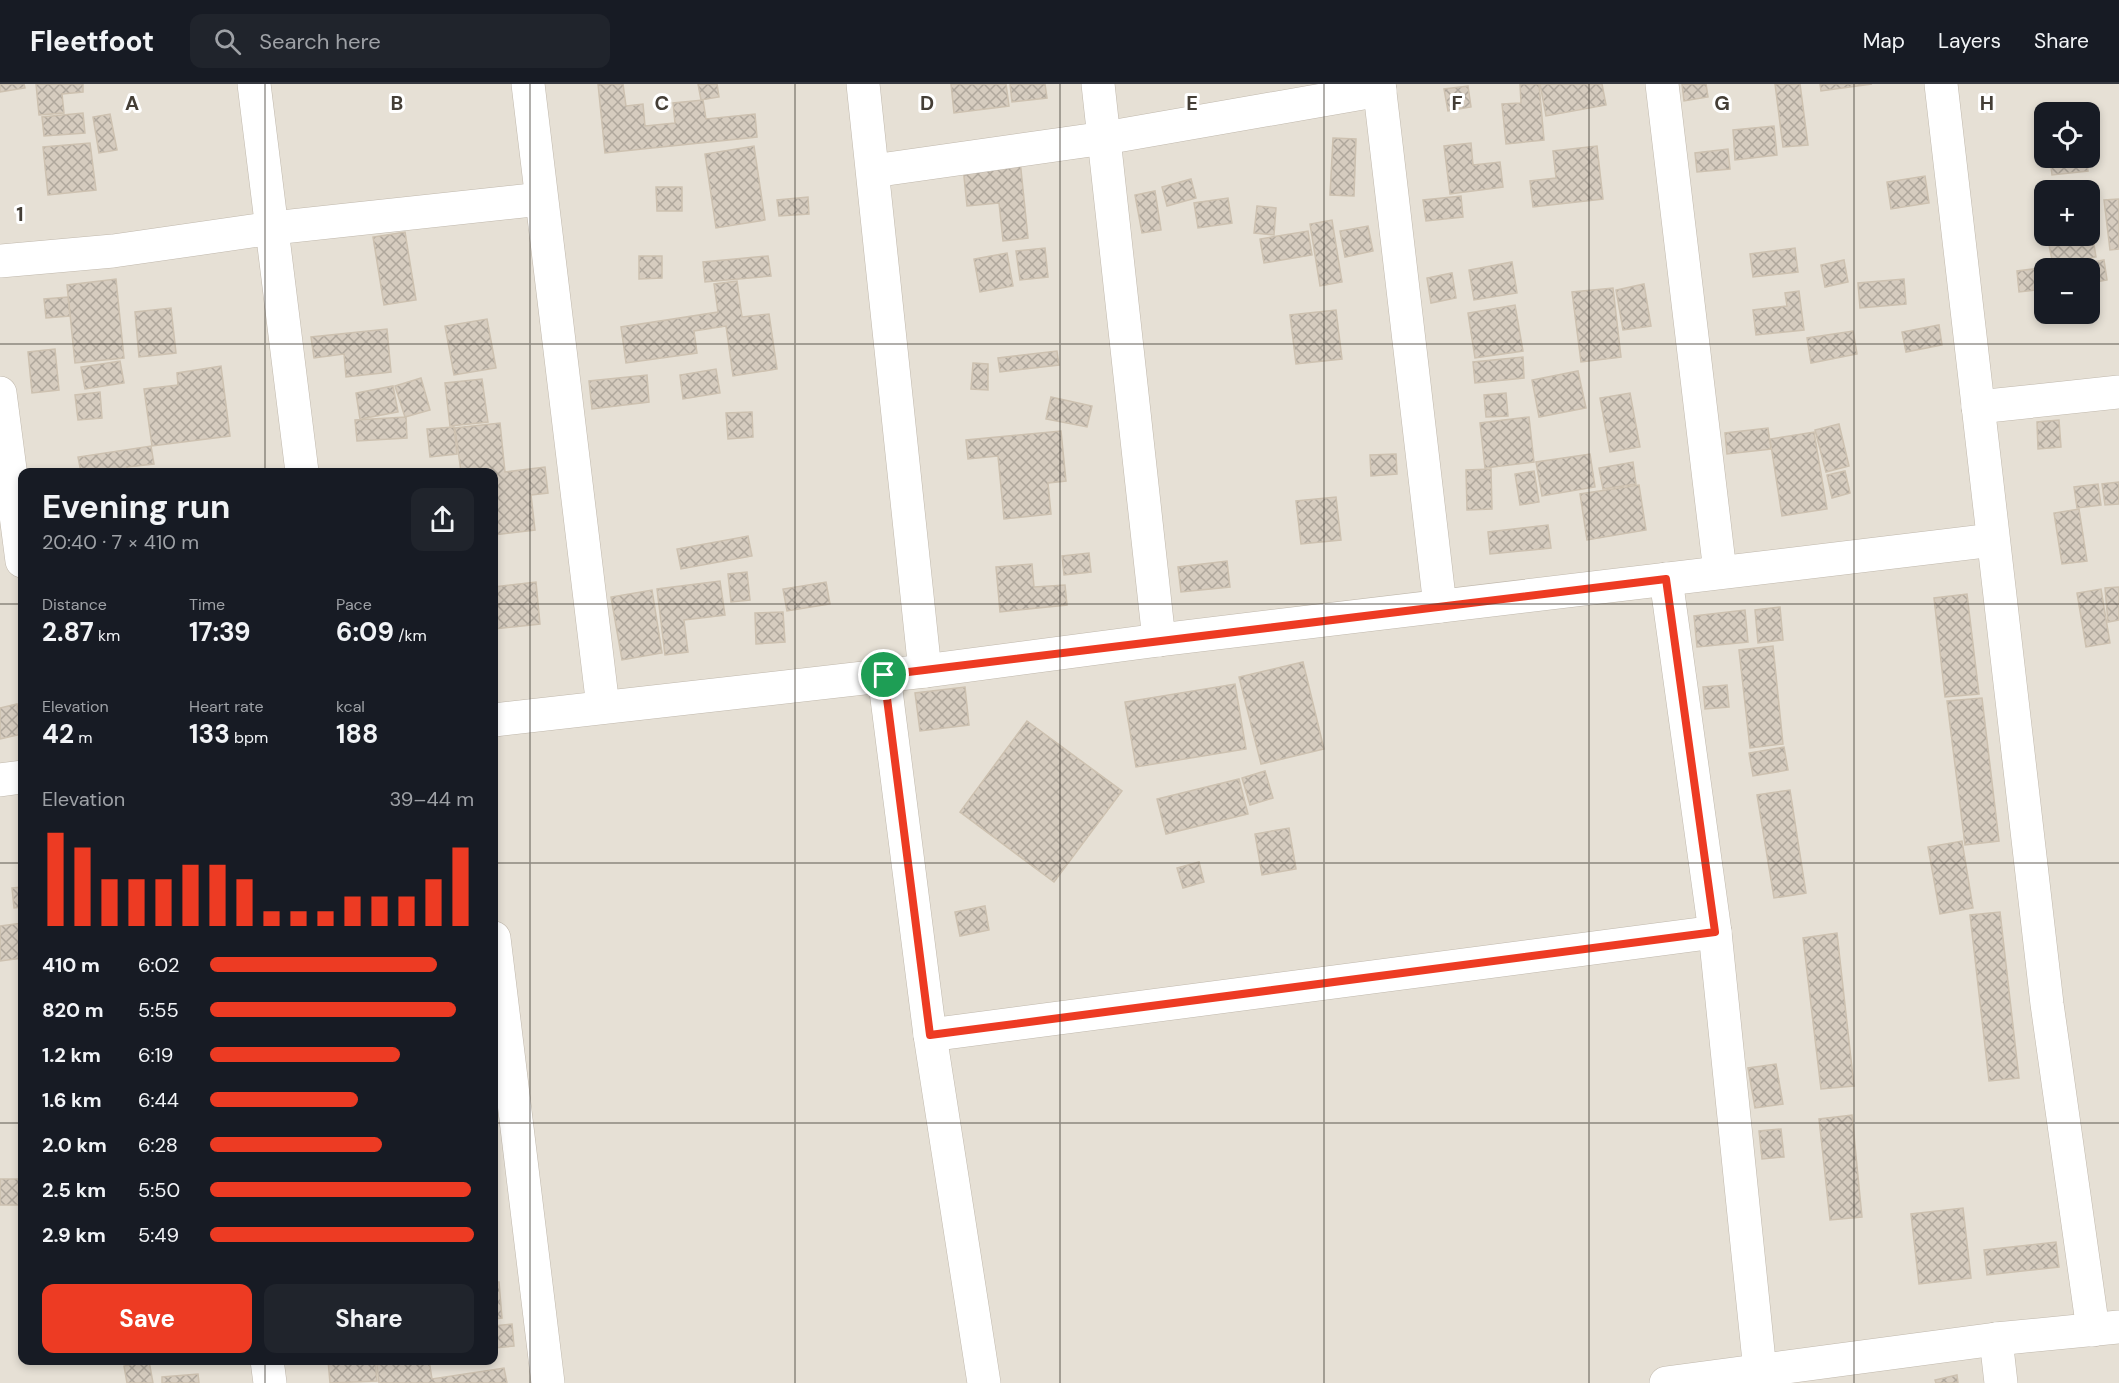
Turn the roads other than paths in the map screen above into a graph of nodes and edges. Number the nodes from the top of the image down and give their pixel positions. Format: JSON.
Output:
{"nodes":[{"id":1,"x":254,"y":84,"type":"edge"},
{"id":2,"x":528,"y":84,"type":"edge"},
{"id":3,"x":862,"y":84,"type":"edge"},
{"id":4,"x":1098,"y":84,"type":"edge"},
{"id":5,"x":1662,"y":84,"type":"edge"},
{"id":6,"x":1941,"y":84,"type":"edge"},
{"id":7,"x":1379,"y":87,"type":"edge"},
{"id":8,"x":1105,"y":138,"type":"junction"},
{"id":9,"x":873,"y":171,"type":"junction"},
{"id":10,"x":541,"y":199,"type":"junction"},
{"id":11,"x":273,"y":228,"type":"junction"},
{"id":12,"x":0,"y":261,"type":"edge"},
{"id":13,"x":2119,"y":392,"type":"edge"},
{"id":14,"x":0,"y":393,"type":"edge"},
{"id":15,"x":1978,"y":407,"type":"junction"},
{"id":16,"x":302,"y":468,"type":"edge"},
{"id":17,"x":18,"y":530,"type":"edge"},
{"id":18,"x":1993,"y":540,"type":"junction"},
{"id":19,"x":1720,"y":572,"type":"junction"},
{"id":20,"x":1666,"y":579,"type":"junction"},
{"id":21,"x":1440,"y":606,"type":"junction"},
{"id":22,"x":1159,"y":640,"type":"junction"},
{"id":23,"x":925,"y":671,"type":"junction"},
{"id":24,"x":884,"y":675,"type":"junction"},
{"id":25,"x":603,"y":707,"type":"junction"},
{"id":26,"x":498,"y":720,"type":"edge"},
{"id":27,"x":18,"y":778,"type":"edge"},
{"id":28,"x":0,"y":780,"type":"edge"},
{"id":29,"x":1715,"y":932,"type":"junction"},
{"id":30,"x":498,"y":1011,"type":"edge"},
{"id":31,"x":930,"y":1035,"type":"junction"},
{"id":32,"x":505,"y":1138,"type":"edge"},
{"id":33,"x":2106,"y":1328,"type":"edge"},
{"id":34,"x":1996,"y":1339,"type":"junction"},
{"id":35,"x":268,"y":1365,"type":"edge"},
{"id":36,"x":1760,"y":1371,"type":"junction"},
{"id":37,"x":1711,"y":1380,"type":"edge"},
{"id":38,"x":270,"y":1383,"type":"edge"},
{"id":39,"x":548,"y":1383,"type":"edge"},
{"id":40,"x":984,"y":1383,"type":"edge"},
{"id":41,"x":1666,"y":1383,"type":"edge"},
{"id":42,"x":2001,"y":1383,"type":"edge"}],
"edges":[{"from":1,"to":11,"type":"street"},
{"from":2,"to":10,"type":"street"},
{"from":3,"to":9,"type":"street"},
{"from":4,"to":8,"type":"street"},
{"from":5,"to":19,"type":"street"},
{"from":6,"to":15,"type":"street"},
{"from":7,"to":8,"type":"street"},
{"from":7,"to":21,"type":"street"},
{"from":8,"to":9,"type":"street"},
{"from":8,"to":22,"type":"street"},
{"from":9,"to":23,"type":"street"},
{"from":10,"to":11,"type":"street"},
{"from":10,"to":25,"type":"street"},
{"from":11,"to":12,"type":"street"},
{"from":11,"to":16,"type":"street"},
{"from":13,"to":15,"type":"street"},
{"from":14,"to":17,"type":"street"},
{"from":15,"to":18,"type":"street"},
{"from":18,"to":19,"type":"street"},
{"from":18,"to":33,"type":"street"},
{"from":19,"to":20,"type":"street"},
{"from":20,"to":21,"type":"street"},
{"from":20,"to":29,"type":"street"},
{"from":21,"to":22,"type":"street"},
{"from":22,"to":23,"type":"street"},
{"from":23,"to":24,"type":"street"},
{"from":24,"to":25,"type":"street"},
{"from":24,"to":31,"type":"street"},
{"from":25,"to":26,"type":"street"},
{"from":27,"to":28,"type":"street"},
{"from":29,"to":31,"type":"street"},
{"from":29,"to":36,"type":"street"},
{"from":30,"to":32,"type":"street"},
{"from":31,"to":40,"type":"street"},
{"from":32,"to":39,"type":"street"},
{"from":33,"to":34,"type":"street"},
{"from":34,"to":36,"type":"street"},
{"from":34,"to":42,"type":"street"},
{"from":35,"to":38,"type":"street"},
{"from":36,"to":37,"type":"street"},
{"from":37,"to":41,"type":"street"}]}
